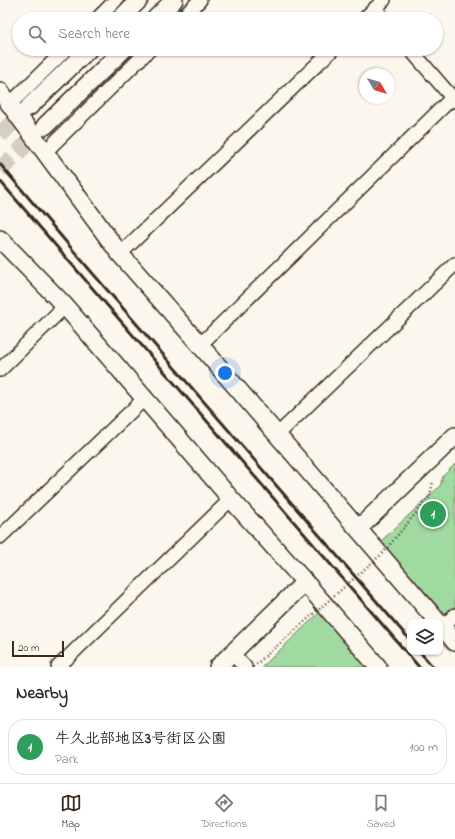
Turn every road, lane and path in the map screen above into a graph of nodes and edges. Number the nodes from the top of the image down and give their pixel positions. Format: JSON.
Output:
{"nodes":[{"id":1,"x":116,"y":0,"type":"edge"},
{"id":2,"x":139,"y":0,"type":"edge"},
{"id":3,"x":174,"y":0,"type":"edge"},
{"id":4,"x":200,"y":0,"type":"edge"},
{"id":5,"x":379,"y":4,"type":"edge"},
{"id":6,"x":104,"y":12,"type":"edge"},
{"id":7,"x":127,"y":12,"type":"edge"},
{"id":8,"x":162,"y":12,"type":"edge"},
{"id":9,"x":188,"y":12,"type":"edge"},
{"id":10,"x":371,"y":12,"type":"edge"},
{"id":11,"x":57,"y":56,"type":"edge"},
{"id":12,"x":82,"y":56,"type":"edge"},
{"id":13,"x":117,"y":56,"type":"edge"},
{"id":14,"x":143,"y":56,"type":"edge"},
{"id":15,"x":326,"y":56,"type":"edge"},
{"id":16,"x":416,"y":56,"type":"edge"},
{"id":17,"x":5,"y":97,"type":"edge"},
{"id":18,"x":454,"y":99,"type":"edge"},
{"id":19,"x":29,"y":107,"type":"tunnel mouth"},
{"id":20,"x":45,"y":126,"type":"tunnel mouth"},
{"id":21,"x":45,"y":152,"type":"junction"},
{"id":22,"x":0,"y":239,"type":"edge"},
{"id":23,"x":120,"y":254,"type":"junction"},
{"id":24,"x":455,"y":264,"type":"edge"},
{"id":25,"x":65,"y":306,"type":"junction"},
{"id":26,"x":200,"y":345,"type":"junction"},
{"id":27,"x":0,"y":370,"type":"edge"},
{"id":28,"x":145,"y":398,"type":"junction"},
{"id":29,"x":277,"y":435,"type":"junction"},
{"id":30,"x":455,"y":436,"type":"edge"},
{"id":31,"x":430,"y":496,"type":"dead end"},
{"id":32,"x":231,"y":499,"type":"junction"},
{"id":33,"x":358,"y":529,"type":"junction"},
{"id":34,"x":0,"y":537,"type":"edge"},
{"id":35,"x":305,"y":582,"type":"junction"},
{"id":36,"x":455,"y":615,"type":"edge"},
{"id":37,"x":436,"y":619,"type":"edge"},
{"id":38,"x":443,"y":622,"type":"edge"},
{"id":39,"x":443,"y":628,"type":"edge"},
{"id":40,"x":455,"y":642,"type":"edge"},
{"id":41,"x":232,"y":653,"type":"junction"},
{"id":42,"x":58,"y":667,"type":"edge"},
{"id":43,"x":218,"y":667,"type":"edge"},
{"id":44,"x":245,"y":667,"type":"edge"},
{"id":45,"x":253,"y":667,"type":"edge"},
{"id":46,"x":378,"y":667,"type":"edge"}],
"edges":[{"from":1,"to":6,"type":"street"},
{"from":2,"to":7,"type":"street"},
{"from":3,"to":8,"type":"street"},
{"from":4,"to":9,"type":"street"},
{"from":5,"to":10,"type":"street"},
{"from":11,"to":17,"type":"street"},
{"from":12,"to":19,"type":"street"},
{"from":13,"to":20,"type":"street"},
{"from":14,"to":21,"type":"street"},
{"from":15,"to":23,"type":"street"},
{"from":16,"to":18,"type":"street"},
{"from":17,"to":21,"type":"street"},
{"from":18,"to":26,"type":"street"},
{"from":21,"to":23,"type":"street"},
{"from":22,"to":25,"type":"street"},
{"from":23,"to":26,"type":"street"},
{"from":24,"to":29,"type":"street"},
{"from":25,"to":27,"type":"street"},
{"from":25,"to":28,"type":"street"},
{"from":26,"to":29,"type":"street"},
{"from":28,"to":32,"type":"street"},
{"from":28,"to":34,"type":"street"},
{"from":29,"to":33,"type":"street"},
{"from":30,"to":33,"type":"street"},
{"from":31,"to":45,"type":"path","bridge":true},
{"from":32,"to":35,"type":"street"},
{"from":32,"to":42,"type":"street"},
{"from":33,"to":37,"type":"street"},
{"from":35,"to":41,"type":"street"},
{"from":35,"to":46,"type":"street"},
{"from":36,"to":38,"type":"street"},
{"from":39,"to":40,"type":"street"},
{"from":41,"to":43,"type":"street"},
{"from":41,"to":44,"type":"street"}]}
